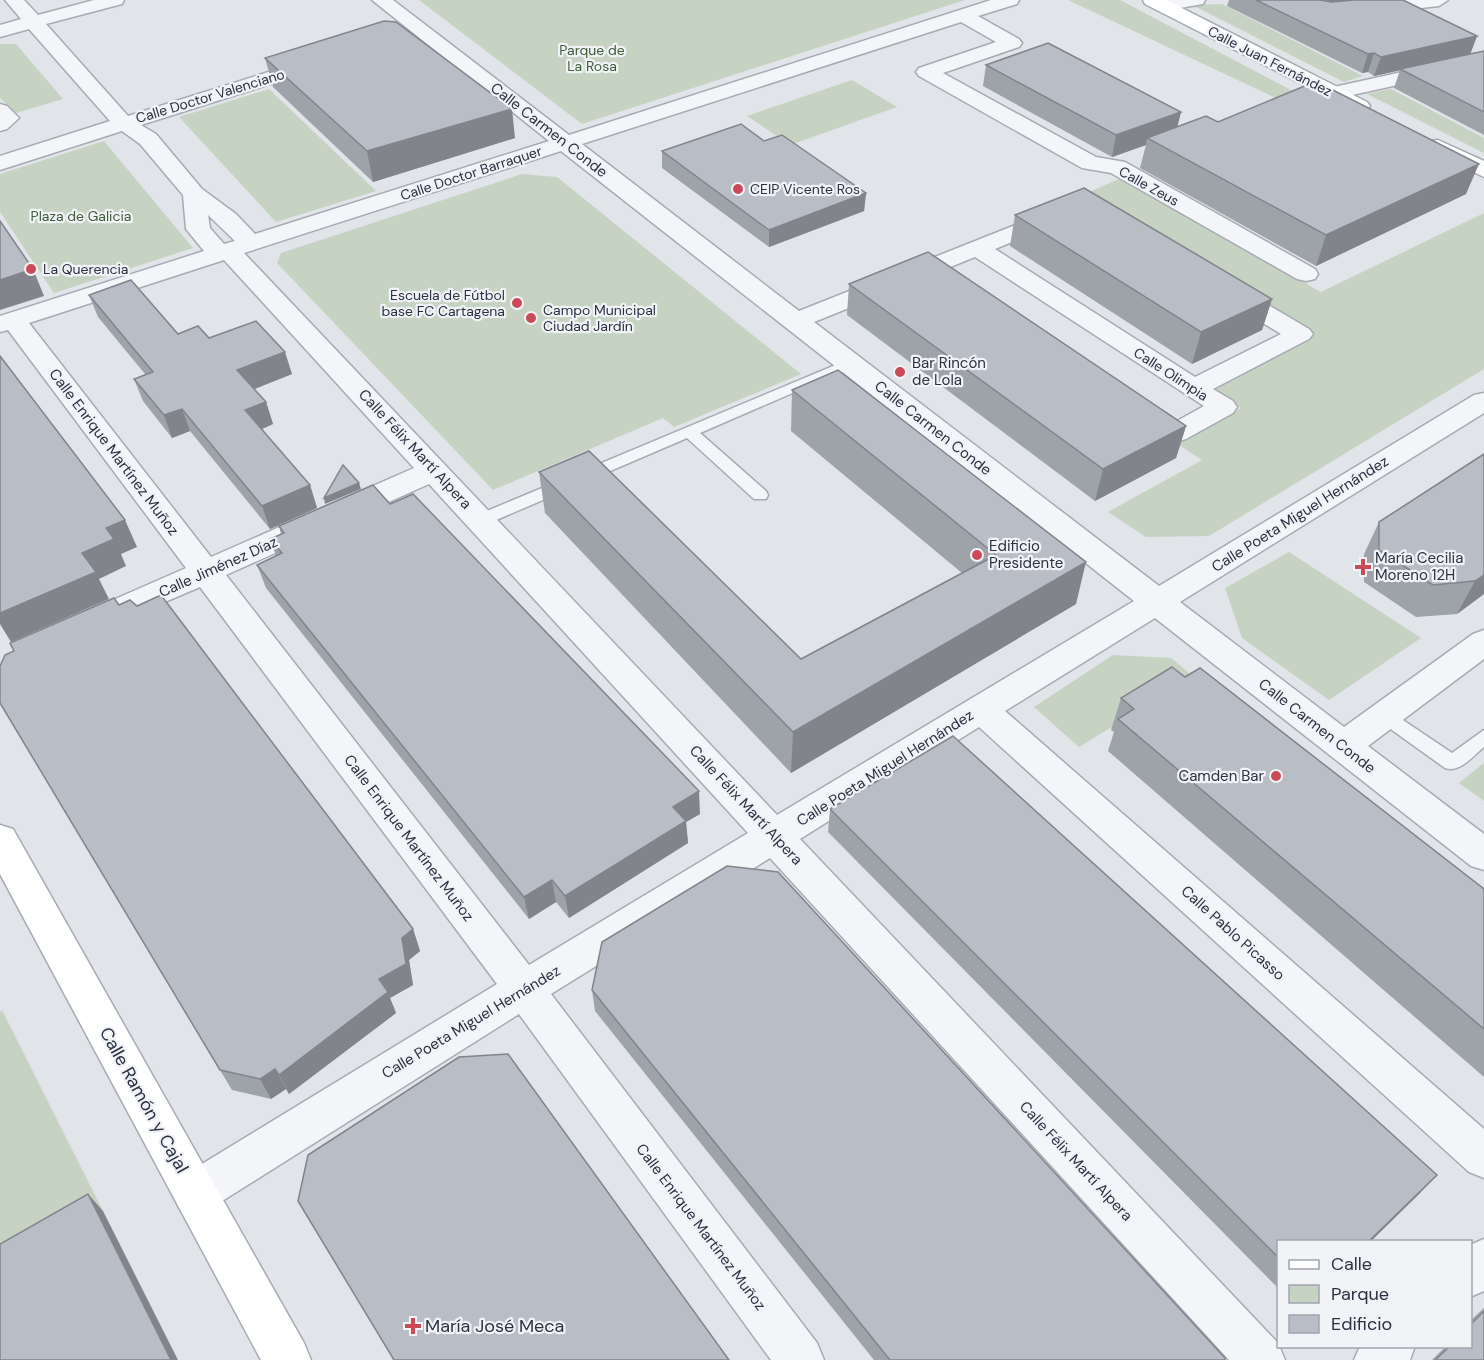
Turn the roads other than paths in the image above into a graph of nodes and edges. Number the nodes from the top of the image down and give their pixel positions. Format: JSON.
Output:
{"nodes":[{"id":1,"x":14,"y":0,"type":"edge"},
{"id":2,"x":115,"y":0,"type":"edge"},
{"id":3,"x":381,"y":0,"type":"edge"},
{"id":4,"x":1010,"y":0,"type":"edge"},
{"id":5,"x":1196,"y":0,"type":"edge"},
{"id":6,"x":1439,"y":0,"type":"edge"},
{"id":7,"x":1158,"y":3,"type":"edge"},
{"id":8,"x":1370,"y":3,"type":"edge"},
{"id":9,"x":1347,"y":10,"type":"edge"},
{"id":10,"x":962,"y":15,"type":"junction"},
{"id":11,"x":34,"y":22,"type":"junction"},
{"id":12,"x":0,"y":31,"type":"edge"},
{"id":13,"x":331,"y":59,"type":"edge"},
{"id":14,"x":1484,"y":60,"type":"edge"},
{"id":15,"x":1334,"y":93,"type":"junction"},
{"id":16,"x":0,"y":110,"type":"edge"},
{"id":17,"x":1374,"y":114,"type":"edge"},
{"id":18,"x":123,"y":123,"type":"junction"},
{"id":19,"x":0,"y":125,"type":"edge"},
{"id":20,"x":1424,"y":140,"type":"edge"},
{"id":21,"x":565,"y":143,"type":"junction"},
{"id":22,"x":1147,"y":155,"type":"edge"},
{"id":23,"x":0,"y":163,"type":"edge"},
{"id":24,"x":1116,"y":168,"type":"junction"},
{"id":25,"x":1484,"y":170,"type":"edge"},
{"id":26,"x":194,"y":194,"type":"junction"},
{"id":27,"x":1071,"y":210,"type":"edge"},
{"id":28,"x":977,"y":248,"type":"junction"},
{"id":29,"x":233,"y":249,"type":"junction"},
{"id":30,"x":1306,"y":274,"type":"dead end"},
{"id":31,"x":1210,"y":282,"type":"edge"},
{"id":32,"x":796,"y":321,"type":"junction"},
{"id":33,"x":7,"y":322,"type":"edge"},
{"id":34,"x":850,"y":363,"type":"junction"},
{"id":35,"x":1194,"y":388,"type":"junction"},
{"id":36,"x":1128,"y":400,"type":"edge"},
{"id":37,"x":1484,"y":401,"type":"edge"},
{"id":38,"x":690,"y":432,"type":"junction"},
{"id":39,"x":435,"y":470,"type":"junction"},
{"id":40,"x":760,"y":495,"type":"dead end"},
{"id":41,"x":481,"y":520,"type":"junction"},
{"id":42,"x":206,"y":572,"type":"junction"},
{"id":43,"x":1157,"y":602,"type":"junction"},
{"id":44,"x":63,"y":635,"type":"edge"},
{"id":45,"x":1484,"y":642,"type":"edge"},
{"id":46,"x":981,"y":710,"type":"junction"},
{"id":47,"x":1385,"y":715,"type":"junction"},
{"id":48,"x":1484,"y":737,"type":"edge"},
{"id":49,"x":1343,"y":746,"type":"junction"},
{"id":50,"x":775,"y":836,"type":"junction"},
{"id":51,"x":0,"y":840,"type":"edge"},
{"id":52,"x":1484,"y":855,"type":"edge"},
{"id":53,"x":524,"y":989,"type":"junction"},
{"id":54,"x":1484,"y":1157,"type":"edge"},
{"id":55,"x":195,"y":1193,"type":"junction"},
{"id":56,"x":1484,"y":1262,"type":"edge"},
{"id":57,"x":1472,"y":1272,"type":"edge"},
{"id":58,"x":1391,"y":1348,"type":"edge"},
{"id":59,"x":287,"y":1360,"type":"edge"},
{"id":60,"x":800,"y":1360,"type":"edge"},
{"id":61,"x":1261,"y":1360,"type":"edge"},
{"id":62,"x":1378,"y":1360,"type":"edge"}],
"edges":[{"from":1,"to":11,"type":"street","name":"Calle Félix Martí Alpera"},
{"from":2,"to":11,"type":"street"},
{"from":3,"to":21,"type":"street","name":"Calle Carmen Conde"},
{"from":4,"to":10,"type":"street","name":"Calle Doctor Barraquer"},
{"from":5,"to":7,"type":"street"},
{"from":6,"to":8,"type":"street"},
{"from":7,"to":15,"type":"street","name":"Calle Juan Fernández"},
{"from":8,"to":9,"type":"street"},
{"from":10,"to":21,"type":"street","name":"Calle Doctor Barraquer"},
{"from":10,"to":24,"type":"street","name":"Calle Zeus"},
{"from":11,"to":12,"type":"street"},
{"from":11,"to":18,"type":"street","name":"Calle Félix Martí Alpera"},
{"from":13,"to":18,"type":"street","name":"Calle Doctor Valenciano"},
{"from":14,"to":15,"type":"street"},
{"from":15,"to":17,"type":"street","name":"Calle Juan Fernández"},
{"from":16,"to":19,"type":"street"},
{"from":18,"to":23,"type":"street","name":"Calle Doctor Valenciano"},
{"from":18,"to":26,"type":"street","name":"Calle Félix Martí Alpera"},
{"from":20,"to":25,"type":"street"},
{"from":21,"to":29,"type":"street","name":"Calle Doctor Barraquer"},
{"from":21,"to":32,"type":"street","name":"Calle Carmen Conde"},
{"from":22,"to":24,"type":"street"},
{"from":24,"to":30,"type":"street","name":"Calle Zeus"},
{"from":26,"to":29,"type":"street","name":"Calle Félix Martí Alpera"},
{"from":26,"to":29,"type":"street","name":"Calle Félix Martí Alpera"},
{"from":27,"to":28,"type":"street"},
{"from":28,"to":32,"type":"street"},
{"from":28,"to":35,"type":"street","name":"Calle Olimpia"},
{"from":29,"to":33,"type":"street","name":"Calle Doctor Barraquer"},
{"from":29,"to":39,"type":"street","name":"Calle Félix Martí Alpera"},
{"from":31,"to":35,"type":"street"},
{"from":32,"to":34,"type":"street","name":"Calle Carmen Conde"},
{"from":33,"to":42,"type":"street","name":"Calle Enrique Martínez Muñoz"},
{"from":34,"to":38,"type":"lane"},
{"from":34,"to":43,"type":"street","name":"Calle Carmen Conde"},
{"from":35,"to":36,"type":"street","name":"Calle Olimpia"},
{"from":37,"to":43,"type":"street","name":"Calle Poeta Miguel Hernández"},
{"from":38,"to":40,"type":"lane"},
{"from":38,"to":41,"type":"lane"},
{"from":39,"to":41,"type":"street","name":"Calle Félix Martí Alpera"},
{"from":39,"to":42,"type":"street","name":"Calle Jiménez Díaz"},
{"from":41,"to":50,"type":"street","name":"Calle Félix Martí Alpera"},
{"from":42,"to":44,"type":"street","name":"Calle Jiménez Díaz"},
{"from":42,"to":53,"type":"street","name":"Calle Enrique Martínez Muñoz"},
{"from":43,"to":46,"type":"street","name":"Calle Poeta Miguel Hernández"},
{"from":43,"to":49,"type":"street","name":"Calle Carmen Conde"},
{"from":45,"to":47,"type":"street"},
{"from":46,"to":50,"type":"street","name":"Calle Poeta Miguel Hernández"},
{"from":46,"to":54,"type":"street","name":"Calle Pablo Picasso"},
{"from":47,"to":48,"type":"lane"},
{"from":47,"to":49,"type":"street"},
{"from":49,"to":52,"type":"street","name":"Calle Carmen Conde"},
{"from":50,"to":53,"type":"street","name":"Calle Poeta Miguel Hernández"},
{"from":50,"to":61,"type":"street","name":"Calle Félix Martí Alpera"},
{"from":51,"to":55,"type":"street","name":"Calle Ramón y Cajal"},
{"from":53,"to":55,"type":"street","name":"Calle Poeta Miguel Hernández"},
{"from":53,"to":60,"type":"street","name":"Calle Enrique Martínez Muñoz"},
{"from":55,"to":59,"type":"street","name":"Calle Ramón y Cajal"},
{"from":56,"to":57,"type":"street"},
{"from":58,"to":62,"type":"street"}]}
